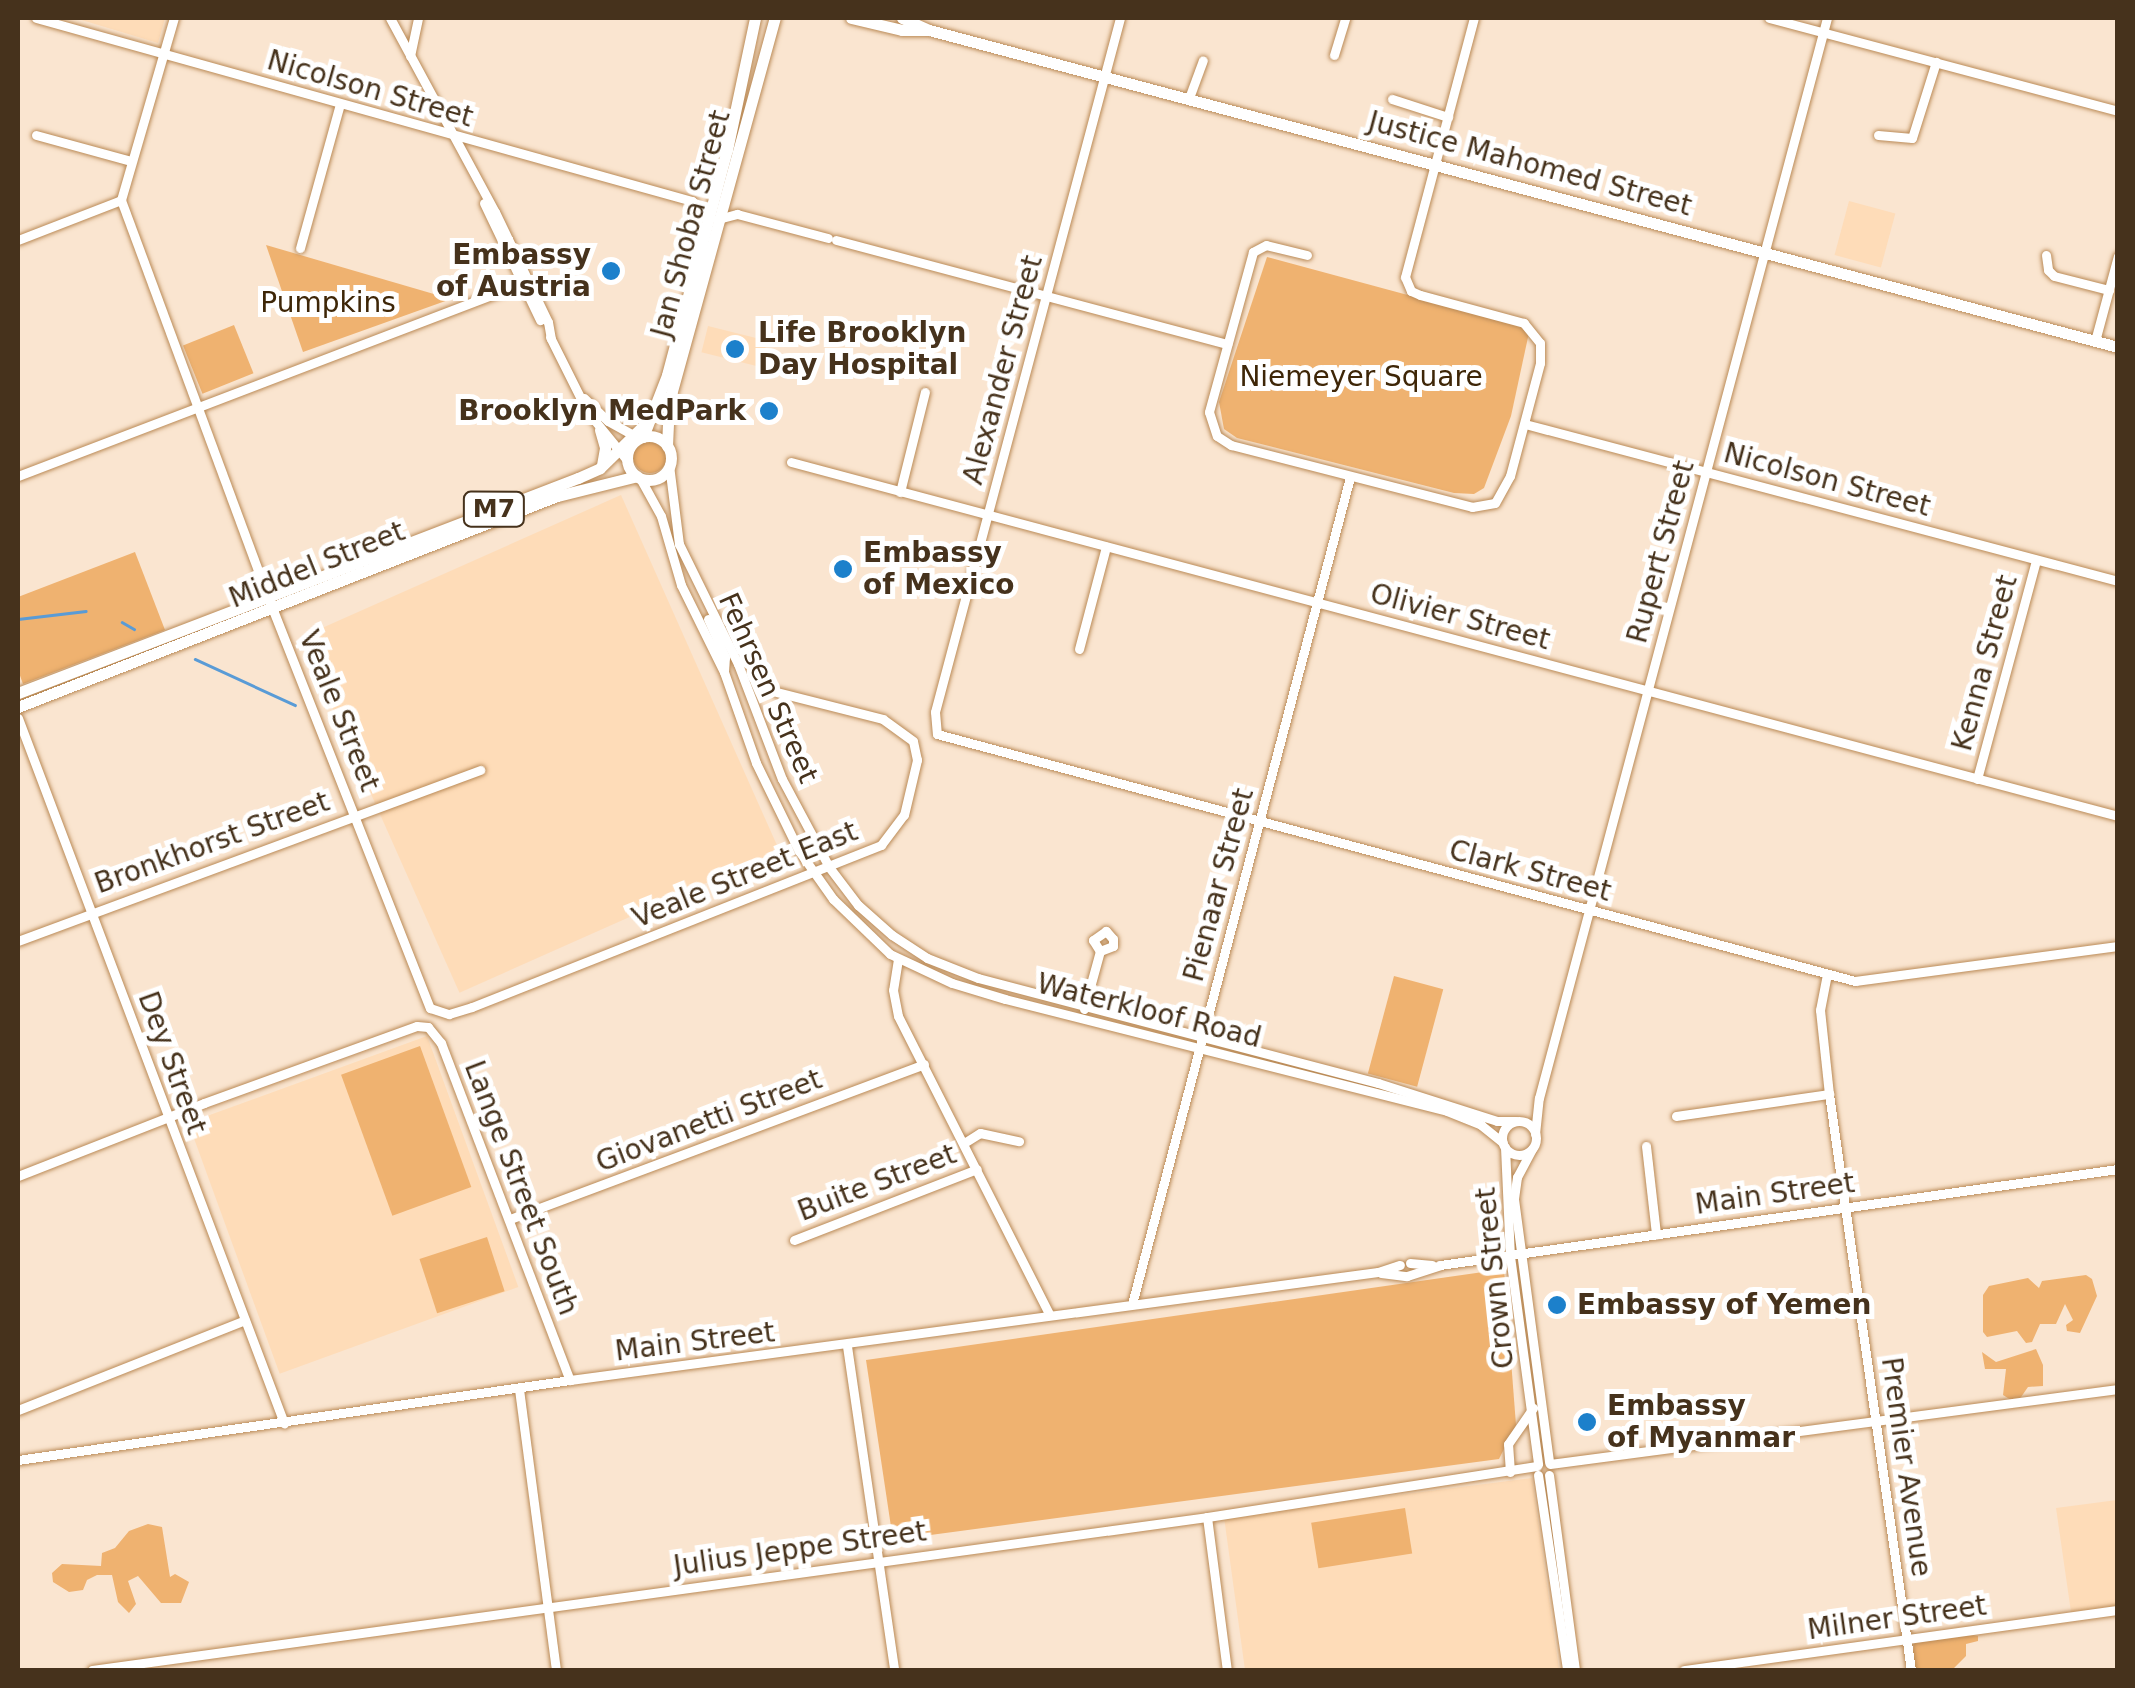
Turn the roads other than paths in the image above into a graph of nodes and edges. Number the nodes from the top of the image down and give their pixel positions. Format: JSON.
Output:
{"nodes":[{"id":1,"x":36,"y":18,"type":"edge"},
{"id":2,"x":174,"y":18,"type":"edge"},
{"id":3,"x":390,"y":18,"type":"edge"},
{"id":4,"x":418,"y":18,"type":"edge"},
{"id":5,"x":755,"y":18,"type":"edge"},
{"id":6,"x":775,"y":18,"type":"edge"},
{"id":7,"x":851,"y":18,"type":"edge"},
{"id":8,"x":902,"y":18,"type":"edge"},
{"id":9,"x":1120,"y":18,"type":"edge"},
{"id":10,"x":1345,"y":18,"type":"edge"},
{"id":11,"x":1474,"y":18,"type":"edge"},
{"id":12,"x":1769,"y":18,"type":"edge"},
{"id":13,"x":1826,"y":18,"type":"edge"},
{"id":14,"x":929,"y":30,"type":"junction"},
{"id":15,"x":1823,"y":32,"type":"junction"},
{"id":16,"x":164,"y":54,"type":"junction"},
{"id":17,"x":1334,"y":55,"type":"dead end"},
{"id":18,"x":410,"y":56,"type":"junction"},
{"id":19,"x":1203,"y":60,"type":"dead end"},
{"id":20,"x":1936,"y":62,"type":"junction"},
{"id":21,"x":1105,"y":76,"type":"junction"},
{"id":22,"x":1188,"y":98,"type":"junction"},
{"id":23,"x":1392,"y":99,"type":"dead end"},
{"id":24,"x":340,"y":104,"type":"junction"},
{"id":25,"x":2118,"y":112,"type":"edge"},
{"id":26,"x":1448,"y":116,"type":"junction"},
{"id":27,"x":36,"y":135,"type":"dead end"},
{"id":28,"x":450,"y":135,"type":"junction"},
{"id":29,"x":1878,"y":135,"type":"dead end"},
{"id":30,"x":131,"y":161,"type":"junction"},
{"id":31,"x":1435,"y":164,"type":"junction"},
{"id":32,"x":719,"y":196,"type":"junction"},
{"id":33,"x":122,"y":200,"type":"junction"},
{"id":34,"x":692,"y":201,"type":"junction"},
{"id":35,"x":737,"y":214,"type":"junction"},
{"id":36,"x":713,"y":218,"type":"junction"},
{"id":37,"x":18,"y":240,"type":"edge"},
{"id":38,"x":300,"y":248,"type":"dead end"},
{"id":39,"x":1764,"y":252,"type":"junction"},
{"id":40,"x":1306,"y":254,"type":"dead end"},
{"id":41,"x":2046,"y":254,"type":"dead end"},
{"id":42,"x":2118,"y":256,"type":"edge"},
{"id":43,"x":525,"y":283,"type":"junction"},
{"id":44,"x":2109,"y":290,"type":"junction"},
{"id":45,"x":1046,"y":296,"type":"junction"},
{"id":46,"x":2096,"y":341,"type":"junction"},
{"id":47,"x":1227,"y":344,"type":"junction"},
{"id":48,"x":2118,"y":346,"type":"edge"},
{"id":49,"x":578,"y":392,"type":"junction"},
{"id":50,"x":925,"y":392,"type":"dead end"},
{"id":51,"x":200,"y":404,"type":"junction"},
{"id":52,"x":1525,"y":424,"type":"junction"},
{"id":53,"x":600,"y":430,"type":"junction"},
{"id":54,"x":640,"y":433,"type":"junction"},
{"id":55,"x":667,"y":446,"type":"junction"},
{"id":56,"x":624,"y":455,"type":"junction"},
{"id":57,"x":790,"y":462,"type":"dead end"},
{"id":58,"x":670,"y":465,"type":"junction"},
{"id":59,"x":600,"y":468,"type":"junction"},
{"id":60,"x":1706,"y":472,"type":"junction"},
{"id":61,"x":18,"y":476,"type":"edge"},
{"id":62,"x":1350,"y":476,"type":"junction"},
{"id":63,"x":639,"y":477,"type":"junction"},
{"id":64,"x":578,"y":478,"type":"junction"},
{"id":65,"x":900,"y":492,"type":"junction"},
{"id":66,"x":987,"y":515,"type":"junction"},
{"id":67,"x":1106,"y":546,"type":"junction"},
{"id":68,"x":2036,"y":560,"type":"junction"},
{"id":69,"x":2118,"y":581,"type":"edge"},
{"id":70,"x":705,"y":602,"type":"junction"},
{"id":71,"x":1317,"y":602,"type":"junction"},
{"id":72,"x":271,"y":604,"type":"junction"},
{"id":73,"x":1079,"y":649,"type":"dead end"},
{"id":74,"x":724,"y":672,"type":"junction"},
{"id":75,"x":1648,"y":690,"type":"junction"},
{"id":76,"x":776,"y":692,"type":"dead end"},
{"id":77,"x":18,"y":694,"type":"edge"},
{"id":78,"x":18,"y":707,"type":"edge"},
{"id":79,"x":18,"y":718,"type":"edge"},
{"id":80,"x":937,"y":734,"type":"joint"},
{"id":81,"x":480,"y":770,"type":"dead end"},
{"id":82,"x":1978,"y":779,"type":"junction"},
{"id":83,"x":356,"y":814,"type":"junction"},
{"id":84,"x":2118,"y":816,"type":"edge"},
{"id":85,"x":1258,"y":822,"type":"junction"},
{"id":86,"x":829,"y":867,"type":"junction"},
{"id":87,"x":813,"y":872,"type":"junction"},
{"id":88,"x":1589,"y":910,"type":"junction"},
{"id":89,"x":91,"y":911,"type":"junction"},
{"id":90,"x":18,"y":941,"type":"edge"},
{"id":91,"x":2118,"y":946,"type":"edge"},
{"id":92,"x":1100,"y":951,"type":"dead end"},
{"id":93,"x":898,"y":959,"type":"junction"},
{"id":94,"x":1826,"y":974,"type":"junction"},
{"id":95,"x":1036,"y":994,"type":"junction"},
{"id":96,"x":1032,"y":1005,"type":"junction"},
{"id":97,"x":434,"y":1011,"type":"joint"},
{"id":98,"x":1083,"y":1012,"type":"junction"},
{"id":99,"x":1202,"y":1041,"type":"junction"},
{"id":100,"x":924,"y":1064,"type":"junction"},
{"id":101,"x":1324,"y":1074,"type":"junction"},
{"id":102,"x":1829,"y":1094,"type":"junction"},
{"id":103,"x":1539,"y":1098,"type":"junction"},
{"id":104,"x":1676,"y":1116,"type":"dead end"},
{"id":105,"x":167,"y":1117,"type":"junction"},
{"id":106,"x":1518,"y":1121,"type":"junction"},
{"id":107,"x":1535,"y":1134,"type":"junction"},
{"id":108,"x":1019,"y":1141,"type":"dead end"},
{"id":109,"x":964,"y":1143,"type":"junction"},
{"id":110,"x":1504,"y":1145,"type":"junction"},
{"id":111,"x":1646,"y":1146,"type":"dead end"},
{"id":112,"x":1532,"y":1148,"type":"junction"},
{"id":113,"x":977,"y":1168,"type":"junction"},
{"id":114,"x":2118,"y":1169,"type":"edge"},
{"id":115,"x":18,"y":1176,"type":"edge"},
{"id":116,"x":1847,"y":1207,"type":"junction"},
{"id":117,"x":510,"y":1220,"type":"junction"},
{"id":118,"x":1656,"y":1234,"type":"junction"},
{"id":119,"x":794,"y":1240,"type":"dead end"},
{"id":120,"x":1514,"y":1256,"type":"junction"},
{"id":121,"x":1132,"y":1304,"type":"junction"},
{"id":122,"x":1050,"y":1315,"type":"junction"},
{"id":123,"x":245,"y":1320,"type":"junction"},
{"id":124,"x":847,"y":1346,"type":"junction"},
{"id":125,"x":570,"y":1380,"type":"junction"},
{"id":126,"x":519,"y":1388,"type":"junction"},
{"id":127,"x":2118,"y":1389,"type":"edge"},
{"id":128,"x":1536,"y":1408,"type":"junction"},
{"id":129,"x":18,"y":1410,"type":"edge"},
{"id":130,"x":284,"y":1423,"type":"junction"},
{"id":131,"x":1878,"y":1424,"type":"junction"},
{"id":132,"x":18,"y":1460,"type":"edge"},
{"id":133,"x":1544,"y":1469,"type":"junction"},
{"id":134,"x":1512,"y":1472,"type":"junction"},
{"id":135,"x":1548,"y":1507,"type":"junction"},
{"id":136,"x":1207,"y":1517,"type":"junction"},
{"id":137,"x":878,"y":1561,"type":"junction"},
{"id":138,"x":547,"y":1607,"type":"junction"},
{"id":139,"x":2118,"y":1610,"type":"edge"},
{"id":140,"x":1907,"y":1639,"type":"junction"},
{"id":141,"x":92,"y":1670,"type":"edge"},
{"id":142,"x":556,"y":1670,"type":"edge"},
{"id":143,"x":894,"y":1670,"type":"edge"},
{"id":144,"x":1227,"y":1670,"type":"edge"},
{"id":145,"x":1567,"y":1670,"type":"edge"},
{"id":146,"x":1575,"y":1670,"type":"edge"},
{"id":147,"x":1684,"y":1670,"type":"edge"},
{"id":148,"x":1912,"y":1670,"type":"edge"}],
"edges":[{"from":1,"to":16,"type":"street","name":"Nicolson Street"},
{"from":2,"to":16,"type":"street"},
{"from":3,"to":18,"type":"street"},
{"from":4,"to":18,"type":"street"},
{"from":5,"to":32,"type":"main road","name":"Jan Shoba Street","number":"M7"},
{"from":6,"to":32,"type":"main road","name":"Jan Shoba Street","number":"M7"},
{"from":7,"to":14,"type":"main road","name":"Justice Mahomed Street"},
{"from":8,"to":14,"type":"main road","name":"Justice Mahomed Street"},
{"from":9,"to":21,"type":"street","name":"Alexander Street"},
{"from":10,"to":17,"type":"street"},
{"from":11,"to":26,"type":"street"},
{"from":12,"to":15,"type":"street"},
{"from":13,"to":15,"type":"street","name":"Rupert Street"},
{"from":14,"to":21,"type":"main road","name":"Justice Mahomed Street"},
{"from":15,"to":20,"type":"street"},
{"from":15,"to":39,"type":"street","name":"Rupert Street"},
{"from":16,"to":24,"type":"street","name":"Nicolson Street"},
{"from":16,"to":30,"type":"street"},
{"from":18,"to":28,"type":"street"},
{"from":19,"to":22,"type":"street"},
{"from":20,"to":25,"type":"street"},
{"from":20,"to":29,"type":"street"},
{"from":21,"to":22,"type":"main road","name":"Justice Mahomed Street"},
{"from":21,"to":45,"type":"street","name":"Alexander Street"},
{"from":22,"to":31,"type":"main road","name":"Justice Mahomed Street"},
{"from":23,"to":26,"type":"street"},
{"from":24,"to":28,"type":"street","name":"Nicolson Street"},
{"from":24,"to":38,"type":"street"},
{"from":26,"to":31,"type":"street"},
{"from":27,"to":30,"type":"street"},
{"from":28,"to":34,"type":"street","name":"Nicolson Street"},
{"from":28,"to":43,"type":"street"},
{"from":30,"to":33,"type":"street"},
{"from":31,"to":39,"type":"main road","name":"Justice Mahomed Street"},
{"from":31,"to":52,"type":"street"},
{"from":32,"to":34,"type":"street","name":"Nicolson Street"},
{"from":32,"to":35,"type":"street"},
{"from":32,"to":36,"type":"main road","name":"Jan Shoba Street","number":"M7"},
{"from":33,"to":37,"type":"street"},
{"from":33,"to":51,"type":"street","name":"Veale Street"},
{"from":34,"to":36,"type":"street","name":"Nicolson Street"},
{"from":35,"to":36,"type":"street"},
{"from":35,"to":45,"type":"street"},
{"from":36,"to":54,"type":"main road","name":"Jan Shoba Street","number":"M7"},
{"from":36,"to":55,"type":"main road","name":"Jan Shoba Street","number":"M7"},
{"from":39,"to":46,"type":"main road","name":"Justice Mahomed Street"},
{"from":39,"to":60,"type":"street","name":"Rupert Street"},
{"from":40,"to":47,"type":"street"},
{"from":41,"to":44,"type":"street"},
{"from":42,"to":44,"type":"street"},
{"from":43,"to":49,"type":"street"},
{"from":43,"to":51,"type":"street"},
{"from":44,"to":46,"type":"street"},
{"from":45,"to":47,"type":"street"},
{"from":45,"to":66,"type":"street","name":"Alexander Street"},
{"from":46,"to":48,"type":"main road","name":"Justice Mahomed Street"},
{"from":47,"to":62,"type":"street"},
{"from":49,"to":53,"type":"street"},
{"from":49,"to":54,"type":"street"},
{"from":50,"to":65,"type":"street"},
{"from":51,"to":61,"type":"street"},
{"from":51,"to":72,"type":"street","name":"Veale Street"},
{"from":52,"to":60,"type":"street","name":"Nicolson Street"},
{"from":52,"to":62,"type":"street"},
{"from":53,"to":56,"type":"street"},
{"from":53,"to":59,"type":"main road"},
{"from":54,"to":55,"type":"main road"},
{"from":54,"to":56,"type":"main road","name":"Middel Street","number":"M7"},
{"from":55,"to":58,"type":"main road","number":"M7"},
{"from":56,"to":59,"type":"main road","name":"Middel Street","number":"M7"},
{"from":56,"to":63,"type":"main road"},
{"from":56,"to":64,"type":"main road","name":"Middel Street","number":"M7"},
{"from":57,"to":65,"type":"street","name":"Olivier Street"},
{"from":58,"to":63,"type":"main road","number":"M7"},
{"from":58,"to":70,"type":"street","name":"Fehrsen Street"},
{"from":59,"to":64,"type":"main road","name":"Middel Street","number":"M7"},
{"from":60,"to":68,"type":"street","name":"Nicolson Street"},
{"from":60,"to":75,"type":"street","name":"Rupert Street"},
{"from":62,"to":71,"type":"street","name":"Pienaar Street"},
{"from":63,"to":72,"type":"main road","name":"Middel Street","number":"M7"},
{"from":63,"to":74,"type":"street","name":"Fehrsen Street"},
{"from":64,"to":72,"type":"main road","name":"Middel Street","number":"M7"},
{"from":65,"to":66,"type":"street","name":"Olivier Street"},
{"from":66,"to":67,"type":"street","name":"Olivier Street"},
{"from":66,"to":80,"type":"street","name":"Alexander Street"},
{"from":67,"to":71,"type":"street","name":"Olivier Street"},
{"from":67,"to":73,"type":"street"},
{"from":68,"to":69,"type":"street","name":"Nicolson Street"},
{"from":68,"to":82,"type":"street","name":"Kenna Street"},
{"from":70,"to":74,"type":"street"},
{"from":70,"to":86,"type":"street","name":"Fehrsen Street"},
{"from":71,"to":75,"type":"street","name":"Olivier Street"},
{"from":71,"to":85,"type":"street","name":"Pienaar Street"},
{"from":72,"to":77,"type":"main road","name":"Middel Street","number":"M7"},
{"from":72,"to":78,"type":"main road","name":"Middel Street","number":"M7"},
{"from":72,"to":83,"type":"street","name":"Veale Street"},
{"from":74,"to":87,"type":"street","name":"Fehrsen Street"},
{"from":75,"to":82,"type":"street","name":"Olivier Street"},
{"from":75,"to":88,"type":"street","name":"Rupert Street"},
{"from":76,"to":86,"type":"street","name":"Veale Street East"},
{"from":79,"to":89,"type":"street","name":"Dey Street"},
{"from":80,"to":85,"type":"street","name":"Clark Street"},
{"from":81,"to":83,"type":"street","name":"Bronkhorst Street"},
{"from":82,"to":84,"type":"street","name":"Olivier Street"},
{"from":83,"to":89,"type":"street","name":"Bronkhorst Street"},
{"from":83,"to":97,"type":"street","name":"Veale Street"},
{"from":85,"to":88,"type":"street","name":"Clark Street"},
{"from":85,"to":99,"type":"street","name":"Pienaar Street"},
{"from":86,"to":87,"type":"street","name":"Veale Street East"},
{"from":86,"to":95,"type":"street","name":"Waterkloof Road"},
{"from":87,"to":93,"type":"street","name":"Waterkloof Road"},
{"from":87,"to":97,"type":"street","name":"Veale Street East"},
{"from":88,"to":94,"type":"street","name":"Clark Street"},
{"from":88,"to":103,"type":"street","name":"Rupert Street"},
{"from":89,"to":90,"type":"street","name":"Bronkhorst Street"},
{"from":89,"to":105,"type":"street","name":"Dey Street"},
{"from":91,"to":94,"type":"street","name":"Clark Street"},
{"from":92,"to":98,"type":"street"},
{"from":93,"to":96,"type":"street","name":"Waterkloof Road"},
{"from":93,"to":100,"type":"street"},
{"from":94,"to":102,"type":"street","name":"Premier Avenue"},
{"from":95,"to":96,"type":"street"},
{"from":95,"to":98,"type":"street","name":"Waterkloof Road"},
{"from":96,"to":98,"type":"street","name":"Waterkloof Road"},
{"from":98,"to":99,"type":"street","name":"Waterkloof Road"},
{"from":99,"to":101,"type":"street","name":"Waterkloof Road"},
{"from":99,"to":121,"type":"street","name":"Pienaar Street"},
{"from":100,"to":109,"type":"street"},
{"from":100,"to":117,"type":"street","name":"Giovanetti Street"},
{"from":101,"to":106,"type":"street","name":"Waterkloof Road"},
{"from":101,"to":110,"type":"street","name":"Waterkloof Road"},
{"from":102,"to":104,"type":"street"},
{"from":102,"to":116,"type":"street","name":"Premier Avenue"},
{"from":103,"to":106,"type":"street","name":"Rupert Street"},
{"from":103,"to":107,"type":"street","name":"Rupert Street"},
{"from":105,"to":115,"type":"street"},
{"from":105,"to":117,"type":"street","name":"Lange Street South"},
{"from":105,"to":123,"type":"street","name":"Dey Street"},
{"from":106,"to":107,"type":"street"},
{"from":106,"to":110,"type":"street"},
{"from":107,"to":112,"type":"street"},
{"from":108,"to":109,"type":"street"},
{"from":109,"to":113,"type":"street"},
{"from":110,"to":112,"type":"street"},
{"from":110,"to":120,"type":"street","name":"Crown Street"},
{"from":111,"to":118,"type":"street"},
{"from":112,"to":120,"type":"street","name":"Crown Street"},
{"from":113,"to":119,"type":"street","name":"Buite Street"},
{"from":113,"to":122,"type":"street"},
{"from":114,"to":116,"type":"street","name":"Main Street"},
{"from":116,"to":118,"type":"street","name":"Main Street"},
{"from":116,"to":131,"type":"street","name":"Premier Avenue"},
{"from":117,"to":125,"type":"street","name":"Lange Street South"},
{"from":118,"to":120,"type":"street","name":"Main Street"},
{"from":120,"to":121,"type":"street","name":"Main Street"},
{"from":120,"to":128,"type":"street","name":"Crown Street"},
{"from":121,"to":122,"type":"street","name":"Main Street"},
{"from":122,"to":124,"type":"street","name":"Main Street"},
{"from":123,"to":129,"type":"street"},
{"from":123,"to":130,"type":"street","name":"Dey Street"},
{"from":124,"to":125,"type":"street","name":"Main Street"},
{"from":124,"to":137,"type":"street"},
{"from":125,"to":126,"type":"street","name":"Main Street"},
{"from":126,"to":130,"type":"street","name":"Main Street"},
{"from":126,"to":138,"type":"street"},
{"from":127,"to":131,"type":"street","name":"Julius Jeppe Street"},
{"from":128,"to":133,"type":"street","name":"Crown Street"},
{"from":128,"to":134,"type":"street"},
{"from":130,"to":132,"type":"street","name":"Main Street"},
{"from":131,"to":133,"type":"street","name":"Julius Jeppe Street"},
{"from":131,"to":140,"type":"street","name":"Premier Avenue"},
{"from":133,"to":134,"type":"street","name":"Julius Jeppe Street"},
{"from":133,"to":135,"type":"street","name":"Crown Street"},
{"from":134,"to":136,"type":"street","name":"Julius Jeppe Street"},
{"from":135,"to":145,"type":"street","name":"Crown Street"},
{"from":135,"to":146,"type":"street","name":"Crown Street"},
{"from":136,"to":137,"type":"street","name":"Julius Jeppe Street"},
{"from":136,"to":144,"type":"street"},
{"from":137,"to":138,"type":"street","name":"Julius Jeppe Street"},
{"from":137,"to":143,"type":"street"},
{"from":138,"to":141,"type":"street","name":"Julius Jeppe Street"},
{"from":138,"to":142,"type":"street"},
{"from":139,"to":140,"type":"street","name":"Milner Street"},
{"from":140,"to":147,"type":"street","name":"Milner Street"},
{"from":140,"to":148,"type":"street","name":"Premier Avenue"}]}
